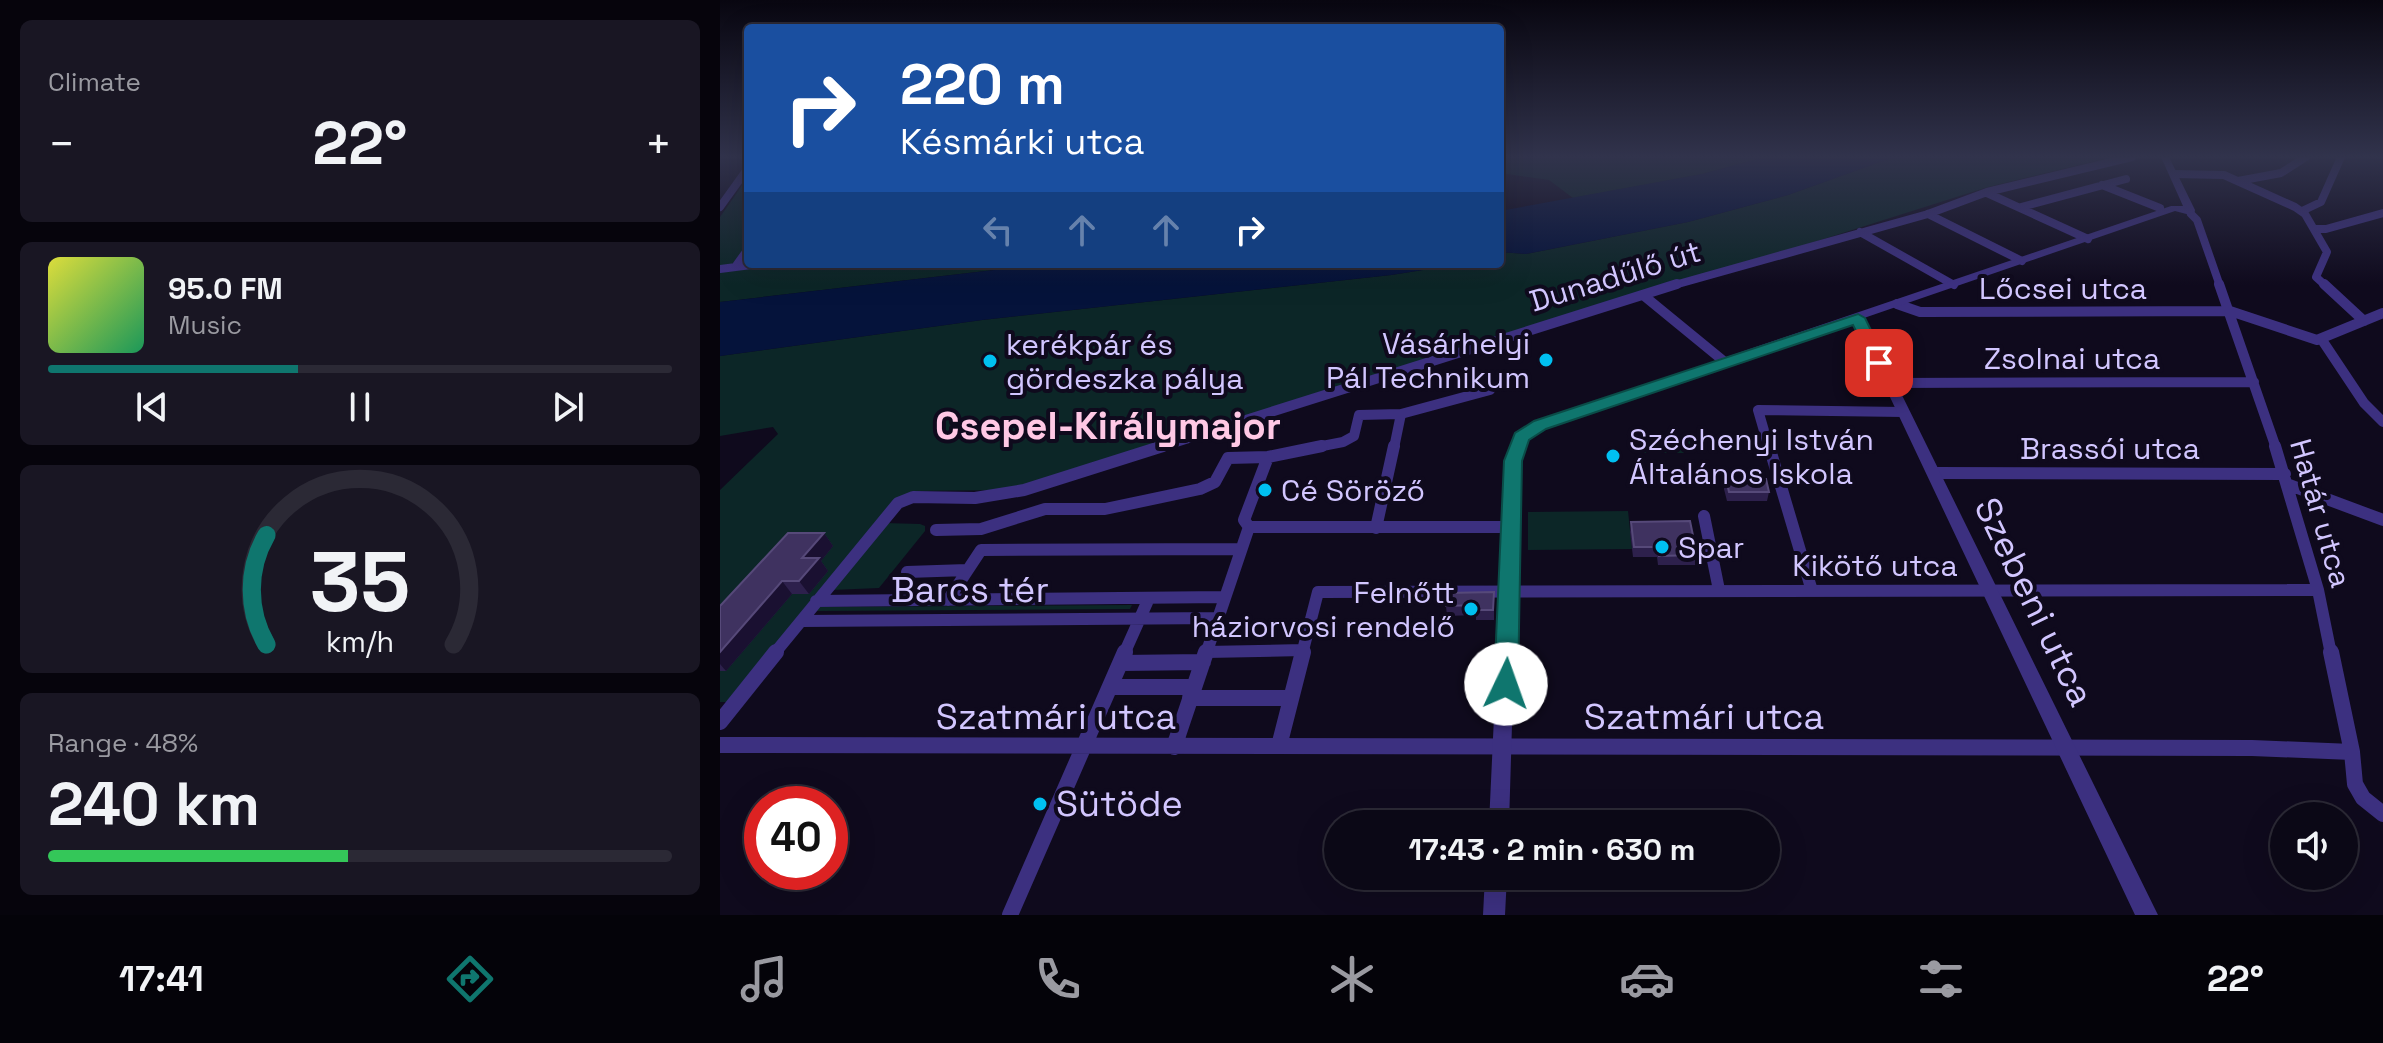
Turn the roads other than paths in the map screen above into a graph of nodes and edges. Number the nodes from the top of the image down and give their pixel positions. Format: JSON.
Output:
{"nodes":[{"id":1,"x":1966,"y":200,"type":"edge"},
{"id":2,"x":2004,"y":200,"type":"edge"},
{"id":3,"x":2048,"y":200,"type":"edge"},
{"id":4,"x":2145,"y":200,"type":"edge"},
{"id":5,"x":2179,"y":200,"type":"edge"},
{"id":6,"x":2278,"y":200,"type":"edge"},
{"id":7,"x":2322,"y":200,"type":"edge"},
{"id":8,"x":2021,"y":207,"type":"junction"},
{"id":9,"x":2181,"y":211,"type":"junction"},
{"id":10,"x":2302,"y":211,"type":"junction"},
{"id":11,"x":2383,"y":213,"type":"edge"},
{"id":12,"x":1928,"y":214,"type":"junction"},
{"id":13,"x":2314,"y":229,"type":"junction"},
{"id":14,"x":1860,"y":232,"type":"junction"},
{"id":15,"x":2088,"y":239,"type":"junction"},
{"id":16,"x":744,"y":255,"type":"edge"},
{"id":17,"x":2022,"y":261,"type":"junction"},
{"id":18,"x":744,"y":266,"type":"edge"},
{"id":19,"x":735,"y":267,"type":"junction"},
{"id":20,"x":720,"y":269,"type":"edge"},
{"id":21,"x":1954,"y":285,"type":"junction"},
{"id":22,"x":1643,"y":295,"type":"junction"},
{"id":23,"x":1897,"y":304,"type":"junction"},
{"id":24,"x":2230,"y":311,"type":"junction"},
{"id":25,"x":2383,"y":313,"type":"edge"},
{"id":26,"x":1858,"y":318,"type":"junction"},
{"id":27,"x":2364,"y":321,"type":"junction"},
{"id":28,"x":2322,"y":340,"type":"junction"},
{"id":29,"x":1726,"y":363,"type":"junction"},
{"id":30,"x":2254,"y":382,"type":"junction"},
{"id":31,"x":1889,"y":383,"type":"junction"},
{"id":32,"x":1490,"y":390,"type":"dead end"},
{"id":33,"x":1903,"y":412,"type":"junction"},
{"id":34,"x":1401,"y":414,"type":"junction"},
{"id":35,"x":2383,"y":422,"type":"edge"},
{"id":36,"x":1268,"y":457,"type":"junction"},
{"id":37,"x":1934,"y":473,"type":"junction"},
{"id":38,"x":2286,"y":479,"type":"junction"},
{"id":39,"x":1704,"y":516,"type":"dead end"},
{"id":40,"x":2383,"y":520,"type":"edge"},
{"id":41,"x":1249,"y":527,"type":"junction"},
{"id":42,"x":1512,"y":527,"type":"junction"},
{"id":43,"x":1376,"y":528,"type":"junction"},
{"id":44,"x":936,"y":530,"type":"dead end"},
{"id":45,"x":1241,"y":549,"type":"junction"},
{"id":46,"x":967,"y":570,"type":"junction"},
{"id":47,"x":907,"y":572,"type":"dead end"},
{"id":48,"x":1510,"y":590,"type":"junction"},
{"id":49,"x":1719,"y":590,"type":"junction"},
{"id":50,"x":2318,"y":590,"type":"junction"},
{"id":51,"x":1812,"y":591,"type":"junction"},
{"id":52,"x":1992,"y":592,"type":"junction"},
{"id":53,"x":1225,"y":597,"type":"junction"},
{"id":54,"x":1149,"y":598,"type":"junction"},
{"id":55,"x":948,"y":600,"type":"junction"},
{"id":56,"x":816,"y":601,"type":"junction"},
{"id":57,"x":1141,"y":618,"type":"junction"},
{"id":58,"x":1218,"y":618,"type":"junction"},
{"id":59,"x":801,"y":621,"type":"junction"},
{"id":60,"x":1303,"y":650,"type":"junction"},
{"id":61,"x":1204,"y":657,"type":"junction"},
{"id":62,"x":1121,"y":663,"type":"junction"},
{"id":63,"x":1110,"y":687,"type":"junction"},
{"id":64,"x":1192,"y":693,"type":"junction"},
{"id":65,"x":1291,"y":698,"type":"junction"},
{"id":66,"x":720,"y":722,"type":"edge"},
{"id":67,"x":720,"y":745,"type":"edge"},
{"id":68,"x":1279,"y":746,"type":"junction"},
{"id":69,"x":1503,"y":746,"type":"junction"},
{"id":70,"x":1085,"y":747,"type":"junction"},
{"id":71,"x":1174,"y":747,"type":"junction"},
{"id":72,"x":2067,"y":748,"type":"junction"},
{"id":73,"x":2352,"y":752,"type":"junction"},
{"id":74,"x":1500,"y":810,"type":"edge"},
{"id":75,"x":2383,"y":814,"type":"edge"},
{"id":76,"x":1495,"y":890,"type":"edge"},
{"id":77,"x":1010,"y":915,"type":"edge"},
{"id":78,"x":1494,"y":915,"type":"edge"},
{"id":79,"x":2147,"y":915,"type":"edge"}],
"edges":[{"from":1,"to":12,"type":"street","name":"Dunadűlő út"},
{"from":2,"to":8,"type":"street"},
{"from":3,"to":8,"type":"street"},
{"from":4,"to":9,"type":"street"},
{"from":5,"to":9,"type":"street","name":"Határ utca"},
{"from":6,"to":10,"type":"street"},
{"from":7,"to":10,"type":"street"},
{"from":8,"to":15,"type":"street"},
{"from":9,"to":15,"type":"street"},
{"from":9,"to":24,"type":"street","name":"Határ utca"},
{"from":10,"to":13,"type":"street"},
{"from":11,"to":13,"type":"street"},
{"from":12,"to":14,"type":"street","name":"Dunadűlő út"},
{"from":12,"to":17,"type":"street"},
{"from":13,"to":27,"type":"street"},
{"from":14,"to":21,"type":"street"},
{"from":14,"to":22,"type":"street","name":"Dunadűlő út"},
{"from":15,"to":17,"type":"street"},
{"from":16,"to":19,"type":"street"},
{"from":17,"to":21,"type":"street"},
{"from":18,"to":19,"type":"street"},
{"from":19,"to":20,"type":"street"},
{"from":21,"to":23,"type":"street"},
{"from":22,"to":29,"type":"street"},
{"from":22,"to":56,"type":"street","name":"Dunadűlő út"},
{"from":23,"to":24,"type":"street","name":"Lőcsei utca"},
{"from":23,"to":26,"type":"street"},
{"from":24,"to":28,"type":"street","name":"Lőcsei utca"},
{"from":24,"to":30,"type":"street","name":"Határ utca"},
{"from":25,"to":27,"type":"street"},
{"from":26,"to":29,"type":"street"},
{"from":26,"to":31,"type":"street","name":"Szebeni utca"},
{"from":27,"to":28,"type":"street"},
{"from":28,"to":35,"type":"street"},
{"from":29,"to":42,"type":"street"},
{"from":30,"to":31,"type":"street","name":"Zsolnai utca"},
{"from":30,"to":38,"type":"street","name":"Határ utca"},
{"from":31,"to":33,"type":"street","name":"Szebeni utca"},
{"from":32,"to":34,"type":"street"},
{"from":33,"to":37,"type":"street","name":"Szebeni utca"},
{"from":33,"to":51,"type":"street"},
{"from":34,"to":36,"type":"street"},
{"from":34,"to":43,"type":"street"},
{"from":36,"to":41,"type":"street"},
{"from":36,"to":44,"type":"street"},
{"from":37,"to":38,"type":"street","name":"Brassói utca"},
{"from":37,"to":52,"type":"street","name":"Szebeni utca"},
{"from":38,"to":40,"type":"street"},
{"from":38,"to":50,"type":"street","name":"Határ utca"},
{"from":39,"to":49,"type":"street"},
{"from":41,"to":43,"type":"street"},
{"from":41,"to":45,"type":"street"},
{"from":42,"to":43,"type":"street"},
{"from":42,"to":48,"type":"street"},
{"from":45,"to":46,"type":"street"},
{"from":45,"to":53,"type":"street"},
{"from":46,"to":47,"type":"street"},
{"from":46,"to":55,"type":"street"},
{"from":48,"to":49,"type":"street","name":"Kikötő utca"},
{"from":48,"to":60,"type":"street","name":"Kikötő utca"},
{"from":48,"to":69,"type":"street"},
{"from":49,"to":51,"type":"street","name":"Kikötő utca"},
{"from":50,"to":52,"type":"street","name":"Kikötő utca"},
{"from":50,"to":73,"type":"street","name":"Határ utca"},
{"from":51,"to":52,"type":"street","name":"Kikötő utca"},
{"from":52,"to":72,"type":"street","name":"Szebeni utca"},
{"from":53,"to":54,"type":"street","name":"Barcs tér"},
{"from":53,"to":58,"type":"street"},
{"from":54,"to":55,"type":"street","name":"Barcs tér"},
{"from":54,"to":57,"type":"street"},
{"from":55,"to":56,"type":"street","name":"Barcs tér"},
{"from":56,"to":59,"type":"street"},
{"from":57,"to":58,"type":"street","name":"Barcs tér"},
{"from":57,"to":59,"type":"street","name":"Barcs tér"},
{"from":57,"to":62,"type":"street"},
{"from":58,"to":61,"type":"street"},
{"from":59,"to":66,"type":"street"},
{"from":60,"to":61,"type":"street"},
{"from":60,"to":65,"type":"street"},
{"from":61,"to":62,"type":"street"},
{"from":61,"to":64,"type":"street"},
{"from":62,"to":63,"type":"street"},
{"from":63,"to":64,"type":"street"},
{"from":63,"to":70,"type":"street"},
{"from":64,"to":65,"type":"street"},
{"from":64,"to":71,"type":"street"},
{"from":65,"to":68,"type":"street"},
{"from":67,"to":70,"type":"street","name":"Szatmári utca"},
{"from":68,"to":69,"type":"street","name":"Szatmári utca"},
{"from":68,"to":71,"type":"street","name":"Szatmári utca"},
{"from":69,"to":72,"type":"street","name":"Szatmári utca"},
{"from":69,"to":74,"type":"street"},
{"from":70,"to":71,"type":"street","name":"Szatmári utca"},
{"from":70,"to":77,"type":"street"},
{"from":72,"to":73,"type":"street","name":"Szatmári utca"},
{"from":72,"to":79,"type":"street","name":"Szebeni utca"},
{"from":73,"to":75,"type":"street","name":"Határ utca"},
{"from":76,"to":78,"type":"street"}]}
